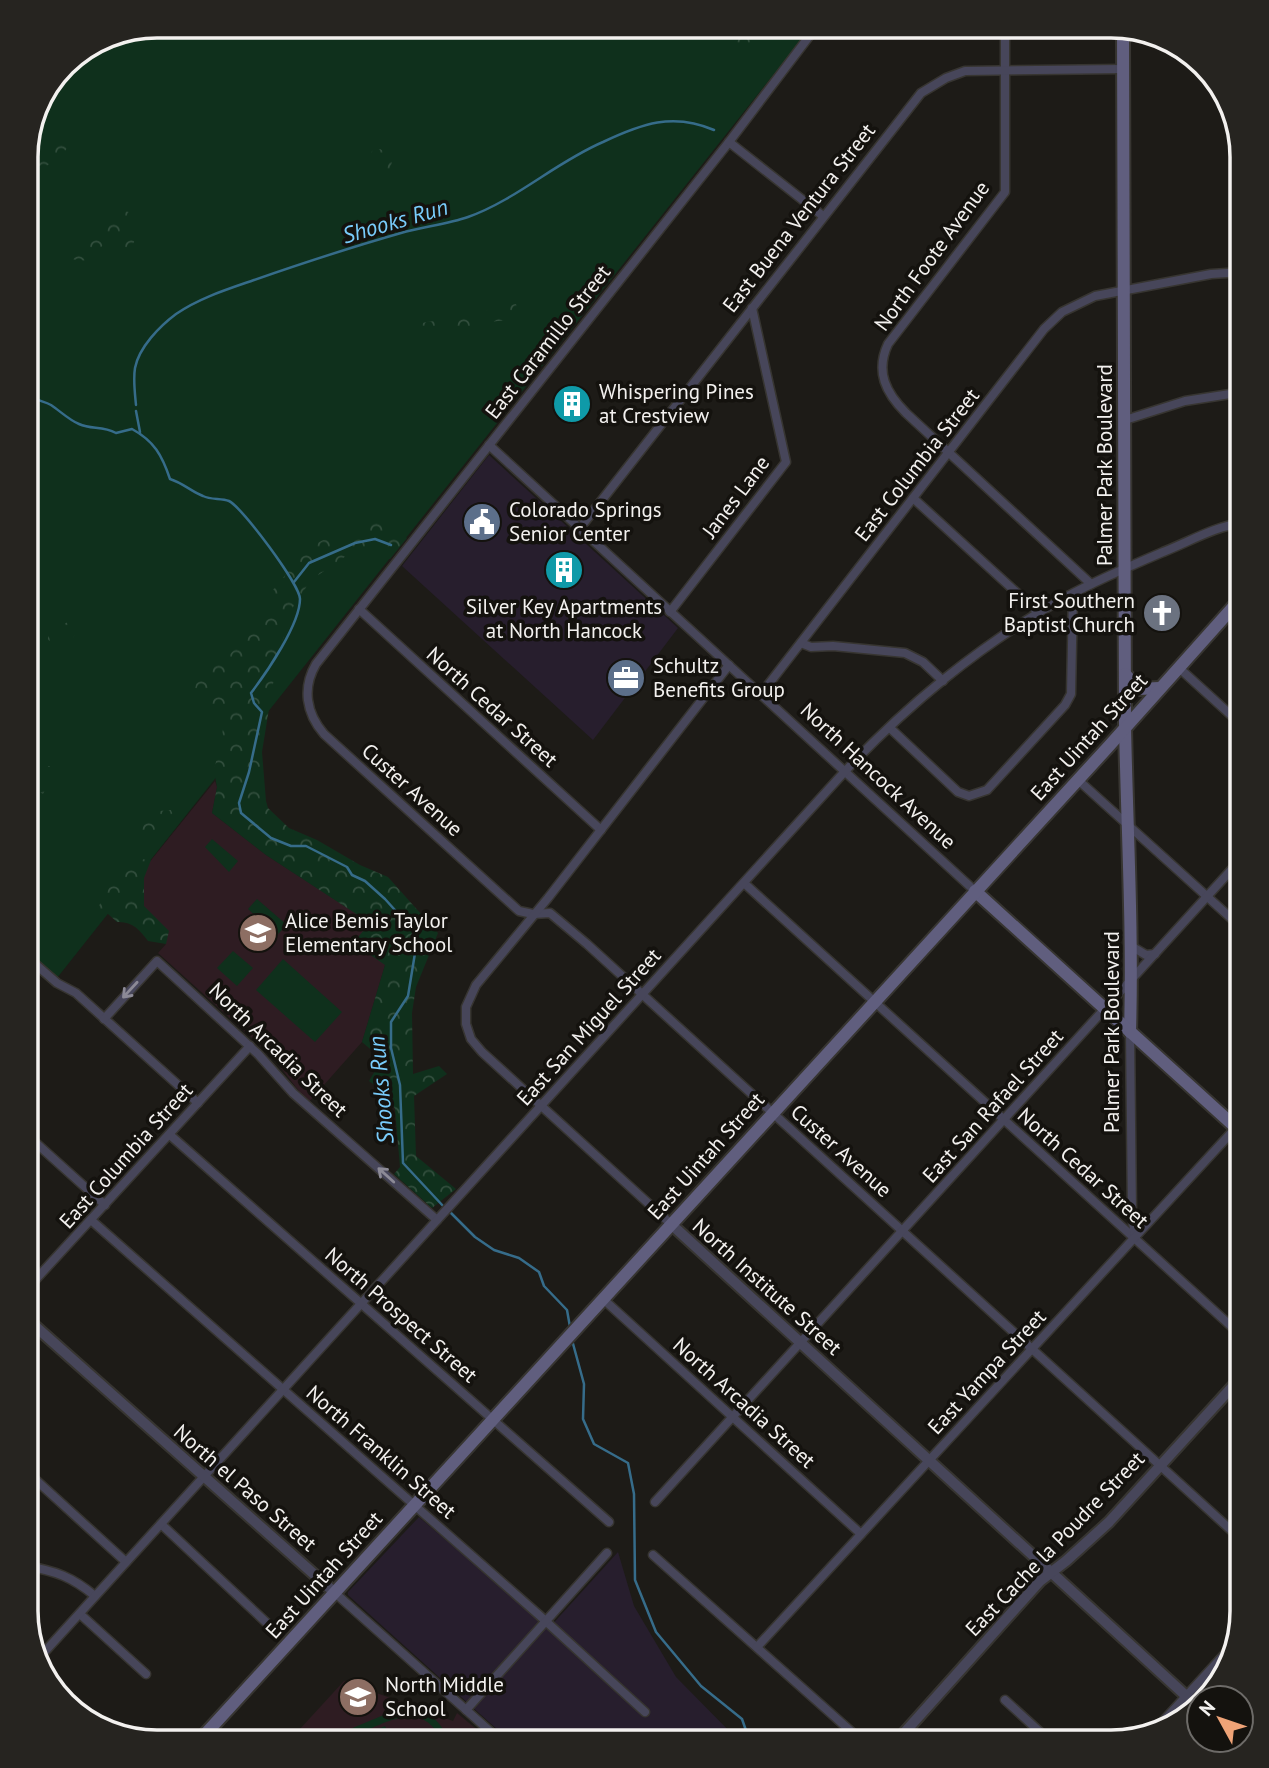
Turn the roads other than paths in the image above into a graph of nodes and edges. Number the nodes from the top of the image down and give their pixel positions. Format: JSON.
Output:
{"nodes":[{"id":1,"x":807,"y":39,"type":"edge"},
{"id":2,"x":1005,"y":39,"type":"edge"},
{"id":3,"x":1123,"y":39,"type":"edge"},
{"id":4,"x":1006,"y":69,"type":"junction"},
{"id":5,"x":1122,"y":69,"type":"junction"},
{"id":6,"x":729,"y":142,"type":"junction"},
{"id":7,"x":823,"y":216,"type":"junction"},
{"id":8,"x":1230,"y":273,"type":"edge"},
{"id":9,"x":1124,"y":290,"type":"junction"},
{"id":10,"x":752,"y":307,"type":"junction"},
{"id":11,"x":1230,"y":393,"type":"edge"},
{"id":12,"x":1125,"y":420,"type":"junction"},
{"id":13,"x":489,"y":445,"type":"junction"},
{"id":14,"x":949,"y":453,"type":"junction"},
{"id":15,"x":913,"y":498,"type":"junction"},
{"id":16,"x":1230,"y":526,"type":"edge"},
{"id":17,"x":580,"y":528,"type":"junction"},
{"id":18,"x":1125,"y":569,"type":"junction"},
{"id":19,"x":1091,"y":584,"type":"junction"},
{"id":20,"x":1073,"y":594,"type":"junction"},
{"id":21,"x":359,"y":609,"type":"junction"},
{"id":22,"x":1230,"y":610,"type":"edge"},
{"id":23,"x":670,"y":612,"type":"junction"},
{"id":24,"x":1039,"y":613,"type":"junction"},
{"id":25,"x":801,"y":643,"type":"junction"},
{"id":26,"x":729,"y":666,"type":"junction"},
{"id":27,"x":1178,"y":667,"type":"junction"},
{"id":28,"x":1125,"y":674,"type":"junction"},
{"id":29,"x":309,"y":680,"type":"joint"},
{"id":30,"x":943,"y":681,"type":"junction"},
{"id":31,"x":1159,"y":688,"type":"junction"},
{"id":32,"x":761,"y":694,"type":"junction"},
{"id":33,"x":1230,"y":714,"type":"edge"},
{"id":34,"x":1125,"y":726,"type":"junction"},
{"id":35,"x":890,"y":728,"type":"junction"},
{"id":36,"x":846,"y":771,"type":"junction"},
{"id":37,"x":1077,"y":779,"type":"junction"},
{"id":38,"x":1126,"y":824,"type":"junction"},
{"id":39,"x":601,"y":830,"type":"junction"},
{"id":40,"x":1230,"y":871,"type":"edge"},
{"id":41,"x":744,"y":883,"type":"junction"},
{"id":42,"x":975,"y":891,"type":"junction"},
{"id":43,"x":1207,"y":897,"type":"junction"},
{"id":44,"x":533,"y":914,"type":"junction"},
{"id":45,"x":1230,"y":917,"type":"edge"},
{"id":46,"x":1131,"y":946,"type":"junction"},
{"id":47,"x":1155,"y":954,"type":"junction"},
{"id":48,"x":38,"y":966,"type":"edge"},
{"id":49,"x":1132,"y":979,"type":"junction"},
{"id":50,"x":643,"y":994,"type":"junction"},
{"id":51,"x":873,"y":1001,"type":"junction"},
{"id":52,"x":1104,"y":1009,"type":"junction"},
{"id":53,"x":104,"y":1019,"type":"junction"},
{"id":54,"x":1130,"y":1032,"type":"junction"},
{"id":55,"x":250,"y":1046,"type":"junction"},
{"id":56,"x":198,"y":1103,"type":"junction"},
{"id":57,"x":541,"y":1105,"type":"junction"},
{"id":58,"x":772,"y":1112,"type":"junction"},
{"id":59,"x":1230,"y":1118,"type":"edge"},
{"id":60,"x":1004,"y":1120,"type":"junction"},
{"id":61,"x":170,"y":1135,"type":"junction"},
{"id":62,"x":1230,"y":1138,"type":"edge"},
{"id":63,"x":38,"y":1145,"type":"edge"},
{"id":64,"x":105,"y":1205,"type":"junction"},
{"id":65,"x":92,"y":1220,"type":"junction"},
{"id":66,"x":437,"y":1220,"type":"junction"},
{"id":67,"x":671,"y":1224,"type":"junction"},
{"id":68,"x":903,"y":1231,"type":"junction"},
{"id":69,"x":1135,"y":1238,"type":"junction"},
{"id":70,"x":38,"y":1277,"type":"edge"},
{"id":71,"x":362,"y":1303,"type":"junction"},
{"id":72,"x":598,"y":1303,"type":"junction"},
{"id":73,"x":1230,"y":1325,"type":"edge"},
{"id":74,"x":38,"y":1329,"type":"edge"},
{"id":75,"x":799,"y":1342,"type":"junction"},
{"id":76,"x":1033,"y":1350,"type":"junction"},
{"id":77,"x":1230,"y":1389,"type":"edge"},
{"id":78,"x":284,"y":1390,"type":"junction"},
{"id":79,"x":733,"y":1416,"type":"junction"},
{"id":80,"x":494,"y":1419,"type":"junction"},
{"id":81,"x":929,"y":1460,"type":"junction"},
{"id":82,"x":1160,"y":1465,"type":"junction"},
{"id":83,"x":203,"y":1476,"type":"junction"},
{"id":84,"x":38,"y":1482,"type":"edge"},
{"id":85,"x":655,"y":1502,"type":"dead end"},
{"id":86,"x":414,"y":1505,"type":"junction"},
{"id":87,"x":609,"y":1522,"type":"dead end"},
{"id":88,"x":161,"y":1524,"type":"junction"},
{"id":89,"x":1230,"y":1529,"type":"edge"},
{"id":90,"x":861,"y":1534,"type":"junction"},
{"id":91,"x":607,"y":1553,"type":"dead end"},
{"id":92,"x":653,"y":1555,"type":"dead end"},
{"id":93,"x":127,"y":1562,"type":"junction"},
{"id":94,"x":38,"y":1568,"type":"edge"},
{"id":95,"x":1052,"y":1571,"type":"junction"},
{"id":96,"x":334,"y":1592,"type":"junction"},
{"id":97,"x":95,"y":1596,"type":"junction"},
{"id":98,"x":80,"y":1614,"type":"junction"},
{"id":99,"x":547,"y":1622,"type":"junction"},
{"id":100,"x":269,"y":1625,"type":"dead end"},
{"id":101,"x":757,"y":1647,"type":"junction"},
{"id":102,"x":46,"y":1650,"type":"edge"},
{"id":103,"x":1219,"y":1660,"type":"edge"},
{"id":104,"x":146,"y":1674,"type":"dead end"},
{"id":105,"x":1197,"y":1684,"type":"edge"},
{"id":106,"x":1185,"y":1695,"type":"edge"},
{"id":107,"x":1185,"y":1697,"type":"edge"},
{"id":108,"x":1005,"y":1700,"type":"dead end"},
{"id":109,"x":467,"y":1710,"type":"junction"},
{"id":110,"x":645,"y":1712,"type":"dead end"},
{"id":111,"x":1170,"y":1715,"type":"edge"},
{"id":112,"x":209,"y":1729,"type":"edge"},
{"id":113,"x":488,"y":1729,"type":"edge"},
{"id":114,"x":849,"y":1730,"type":"edge"},
{"id":115,"x":907,"y":1730,"type":"edge"},
{"id":116,"x":1038,"y":1730,"type":"edge"}],
"edges":[{"from":1,"to":6,"type":"street","name":"East Caramillo Street"},
{"from":2,"to":4,"type":"street","name":"North Foote Avenue"},
{"from":3,"to":5,"type":"main road","name":"Palmer Park Boulevard"},
{"from":4,"to":5,"type":"street","name":"East Buena Ventura Street"},
{"from":4,"to":7,"type":"street","name":"East Buena Ventura Street"},
{"from":4,"to":14,"type":"street","name":"North Foote Avenue"},
{"from":5,"to":9,"type":"main road","name":"Palmer Park Boulevard"},
{"from":6,"to":7,"type":"street"},
{"from":6,"to":13,"type":"street","name":"East Caramillo Street"},
{"from":7,"to":10,"type":"street","name":"East Buena Ventura Street"},
{"from":8,"to":9,"type":"street","name":"East Columbia Street"},
{"from":9,"to":12,"type":"main road","name":"Palmer Park Boulevard"},
{"from":9,"to":14,"type":"street","name":"East Columbia Street"},
{"from":10,"to":17,"type":"street","name":"East Buena Ventura Street"},
{"from":10,"to":23,"type":"street","name":"Janes Lane"},
{"from":11,"to":12,"type":"street"},
{"from":12,"to":18,"type":"main road","name":"Palmer Park Boulevard"},
{"from":13,"to":17,"type":"street","name":"North Hancock Avenue"},
{"from":13,"to":21,"type":"street","name":"East Caramillo Street"},
{"from":14,"to":15,"type":"street","name":"East Columbia Street"},
{"from":14,"to":19,"type":"street","name":"North Foote Avenue"},
{"from":15,"to":24,"type":"street"},
{"from":15,"to":25,"type":"street","name":"East Columbia Street"},
{"from":16,"to":18,"type":"street","name":"East San Miguel Street"},
{"from":17,"to":23,"type":"street","name":"North Hancock Avenue"},
{"from":18,"to":19,"type":"street","name":"East San Miguel Street"},
{"from":18,"to":28,"type":"main road","name":"Palmer Park Boulevard"},
{"from":19,"to":20,"type":"street","name":"East San Miguel Street"},
{"from":20,"to":24,"type":"street","name":"East San Miguel Street"},
{"from":20,"to":35,"type":"street"},
{"from":21,"to":29,"type":"street","name":"East Caramillo Street"},
{"from":21,"to":39,"type":"street","name":"North Cedar Street"},
{"from":22,"to":27,"type":"main road","name":"East Uintah Street"},
{"from":23,"to":26,"type":"street","name":"North Hancock Avenue"},
{"from":24,"to":30,"type":"street","name":"East San Miguel Street"},
{"from":25,"to":30,"type":"street"},
{"from":25,"to":32,"type":"street","name":"East Columbia Street"},
{"from":26,"to":32,"type":"street","name":"North Hancock Avenue"},
{"from":26,"to":39,"type":"street","name":"North Institute Street"},
{"from":27,"to":31,"type":"main road","name":"East Uintah Street"},
{"from":27,"to":33,"type":"street"},
{"from":28,"to":31,"type":"main road"},
{"from":28,"to":34,"type":"main road","name":"Palmer Park Boulevard"},
{"from":29,"to":44,"type":"street","name":"Custer Avenue"},
{"from":30,"to":35,"type":"street","name":"East San Miguel Street"},
{"from":31,"to":34,"type":"main road","name":"East Uintah Street"},
{"from":32,"to":36,"type":"street","name":"North Hancock Avenue"},
{"from":34,"to":37,"type":"main road","name":"East Uintah Street"},
{"from":34,"to":38,"type":"main road","name":"Palmer Park Boulevard"},
{"from":35,"to":36,"type":"street","name":"East San Miguel Street"},
{"from":36,"to":41,"type":"street","name":"East San Miguel Street"},
{"from":36,"to":42,"type":"street","name":"North Hancock Avenue"},
{"from":37,"to":38,"type":"street"},
{"from":37,"to":42,"type":"main road","name":"East Uintah Street"},
{"from":38,"to":43,"type":"street"},
{"from":38,"to":46,"type":"main road","name":"Palmer Park Boulevard"},
{"from":39,"to":44,"type":"street","name":"North Institute Street"},
{"from":40,"to":43,"type":"street","name":"East San Rafael Street"},
{"from":41,"to":50,"type":"street","name":"East San Miguel Street"},
{"from":41,"to":51,"type":"street","name":"North Cedar Street"},
{"from":42,"to":51,"type":"main road","name":"East Uintah Street"},
{"from":42,"to":52,"type":"main road","name":"North Hancock Avenue"},
{"from":43,"to":45,"type":"street"},
{"from":43,"to":47,"type":"street","name":"East San Rafael Street"},
{"from":44,"to":50,"type":"street","name":"Custer Avenue"},
{"from":44,"to":57,"type":"street","name":"North Institute Street"},
{"from":46,"to":47,"type":"street"},
{"from":46,"to":49,"type":"main road","name":"Palmer Park Boulevard"},
{"from":47,"to":49,"type":"street","name":"East San Rafael Street"},
{"from":48,"to":53,"type":"street"},
{"from":49,"to":52,"type":"street","name":"East San Rafael Street"},
{"from":49,"to":54,"type":"main road","name":"Palmer Park Boulevard"},
{"from":50,"to":57,"type":"street","name":"East San Miguel Street"},
{"from":50,"to":58,"type":"street","name":"Custer Avenue"},
{"from":51,"to":58,"type":"main road","name":"East Uintah Street"},
{"from":51,"to":60,"type":"street","name":"North Cedar Street"},
{"from":52,"to":54,"type":"main road","name":"North Hancock Avenue"},
{"from":52,"to":60,"type":"street","name":"East San Rafael Street"},
{"from":55,"to":53,"type":"street","name":"North Arcadia Street","one_way":true},
{"from":53,"to":56,"type":"street"},
{"from":54,"to":59,"type":"main road","name":"North Hancock Avenue"},
{"from":54,"to":69,"type":"street","name":"Palmer Park Boulevard"},
{"from":55,"to":56,"type":"street","name":"East Columbia Street"},
{"from":66,"to":55,"type":"street","name":"North Arcadia Street","one_way":true},
{"from":56,"to":61,"type":"street","name":"East Columbia Street"},
{"from":57,"to":66,"type":"street","name":"East San Miguel Street"},
{"from":57,"to":67,"type":"street","name":"North Institute Street"},
{"from":58,"to":67,"type":"main road","name":"East Uintah Street"},
{"from":58,"to":68,"type":"street","name":"Custer Avenue"},
{"from":60,"to":68,"type":"street","name":"East San Rafael Street"},
{"from":60,"to":69,"type":"street","name":"North Cedar Street"},
{"from":61,"to":64,"type":"street","name":"East Columbia Street"},
{"from":61,"to":71,"type":"street","name":"North Prospect Street"},
{"from":62,"to":69,"type":"street","name":"East Yampa Street"},
{"from":63,"to":64,"type":"street"},
{"from":64,"to":65,"type":"street","name":"East Columbia Street"},
{"from":65,"to":70,"type":"street","name":"East Columbia Street"},
{"from":65,"to":78,"type":"street","name":"North Franklin Street"},
{"from":66,"to":71,"type":"street","name":"East San Miguel Street"},
{"from":67,"to":72,"type":"main road","name":"East Uintah Street"},
{"from":67,"to":75,"type":"street","name":"North Institute Street"},
{"from":68,"to":75,"type":"street","name":"East San Rafael Street"},
{"from":68,"to":76,"type":"street","name":"Custer Avenue"},
{"from":69,"to":73,"type":"street","name":"North Cedar Street"},
{"from":69,"to":76,"type":"street","name":"East Yampa Street"},
{"from":71,"to":78,"type":"street","name":"East San Miguel Street"},
{"from":71,"to":80,"type":"street","name":"North Prospect Street"},
{"from":72,"to":79,"type":"street","name":"North Arcadia Street"},
{"from":72,"to":80,"type":"main road","name":"East Uintah Street"},
{"from":74,"to":83,"type":"street","name":"North el Paso Street"},
{"from":75,"to":79,"type":"street","name":"East San Rafael Street"},
{"from":75,"to":81,"type":"street","name":"North Institute Street"},
{"from":76,"to":81,"type":"street","name":"East Yampa Street"},
{"from":76,"to":82,"type":"street","name":"Custer Avenue"},
{"from":77,"to":82,"type":"street","name":"East Cache la Poudre Street"},
{"from":78,"to":83,"type":"street","name":"East San Miguel Street"},
{"from":78,"to":86,"type":"street","name":"North Franklin Street"},
{"from":79,"to":85,"type":"street","name":"East San Rafael Street"},
{"from":79,"to":90,"type":"street","name":"North Arcadia Street"},
{"from":80,"to":86,"type":"main road","name":"East Uintah Street"},
{"from":80,"to":87,"type":"street","name":"North Prospect Street"},
{"from":81,"to":90,"type":"street","name":"East Yampa Street"},
{"from":81,"to":95,"type":"street","name":"North Institute Street"},
{"from":82,"to":89,"type":"street","name":"Custer Avenue"},
{"from":82,"to":95,"type":"street","name":"East Cache la Poudre Street"},
{"from":83,"to":88,"type":"street","name":"East San Miguel Street"},
{"from":83,"to":96,"type":"street","name":"North el Paso Street"},
{"from":84,"to":93,"type":"street"},
{"from":86,"to":96,"type":"main road","name":"East Uintah Street"},
{"from":86,"to":99,"type":"street","name":"North Franklin Street"},
{"from":88,"to":93,"type":"street","name":"East San Miguel Street"},
{"from":88,"to":100,"type":"street"},
{"from":90,"to":101,"type":"street","name":"East Yampa Street"},
{"from":91,"to":99,"type":"street"},
{"from":92,"to":101,"type":"street"},
{"from":93,"to":97,"type":"street","name":"East San Miguel Street"},
{"from":94,"to":97,"type":"street"},
{"from":95,"to":106,"type":"street","name":"North Institute Street"},
{"from":95,"to":115,"type":"street","name":"East Cache la Poudre Street"},
{"from":96,"to":109,"type":"street","name":"North el Paso Street"},
{"from":96,"to":112,"type":"main road","name":"East Uintah Street"},
{"from":97,"to":98,"type":"street","name":"East San Miguel Street"},
{"from":98,"to":102,"type":"street","name":"East San Miguel Street"},
{"from":98,"to":104,"type":"street"},
{"from":99,"to":109,"type":"street"},
{"from":99,"to":110,"type":"street","name":"North Franklin Street"},
{"from":101,"to":114,"type":"street"},
{"from":103,"to":105,"type":"street"},
{"from":107,"to":111,"type":"street"},
{"from":108,"to":116,"type":"street"},
{"from":109,"to":113,"type":"street","name":"North el Paso Street"}]}
